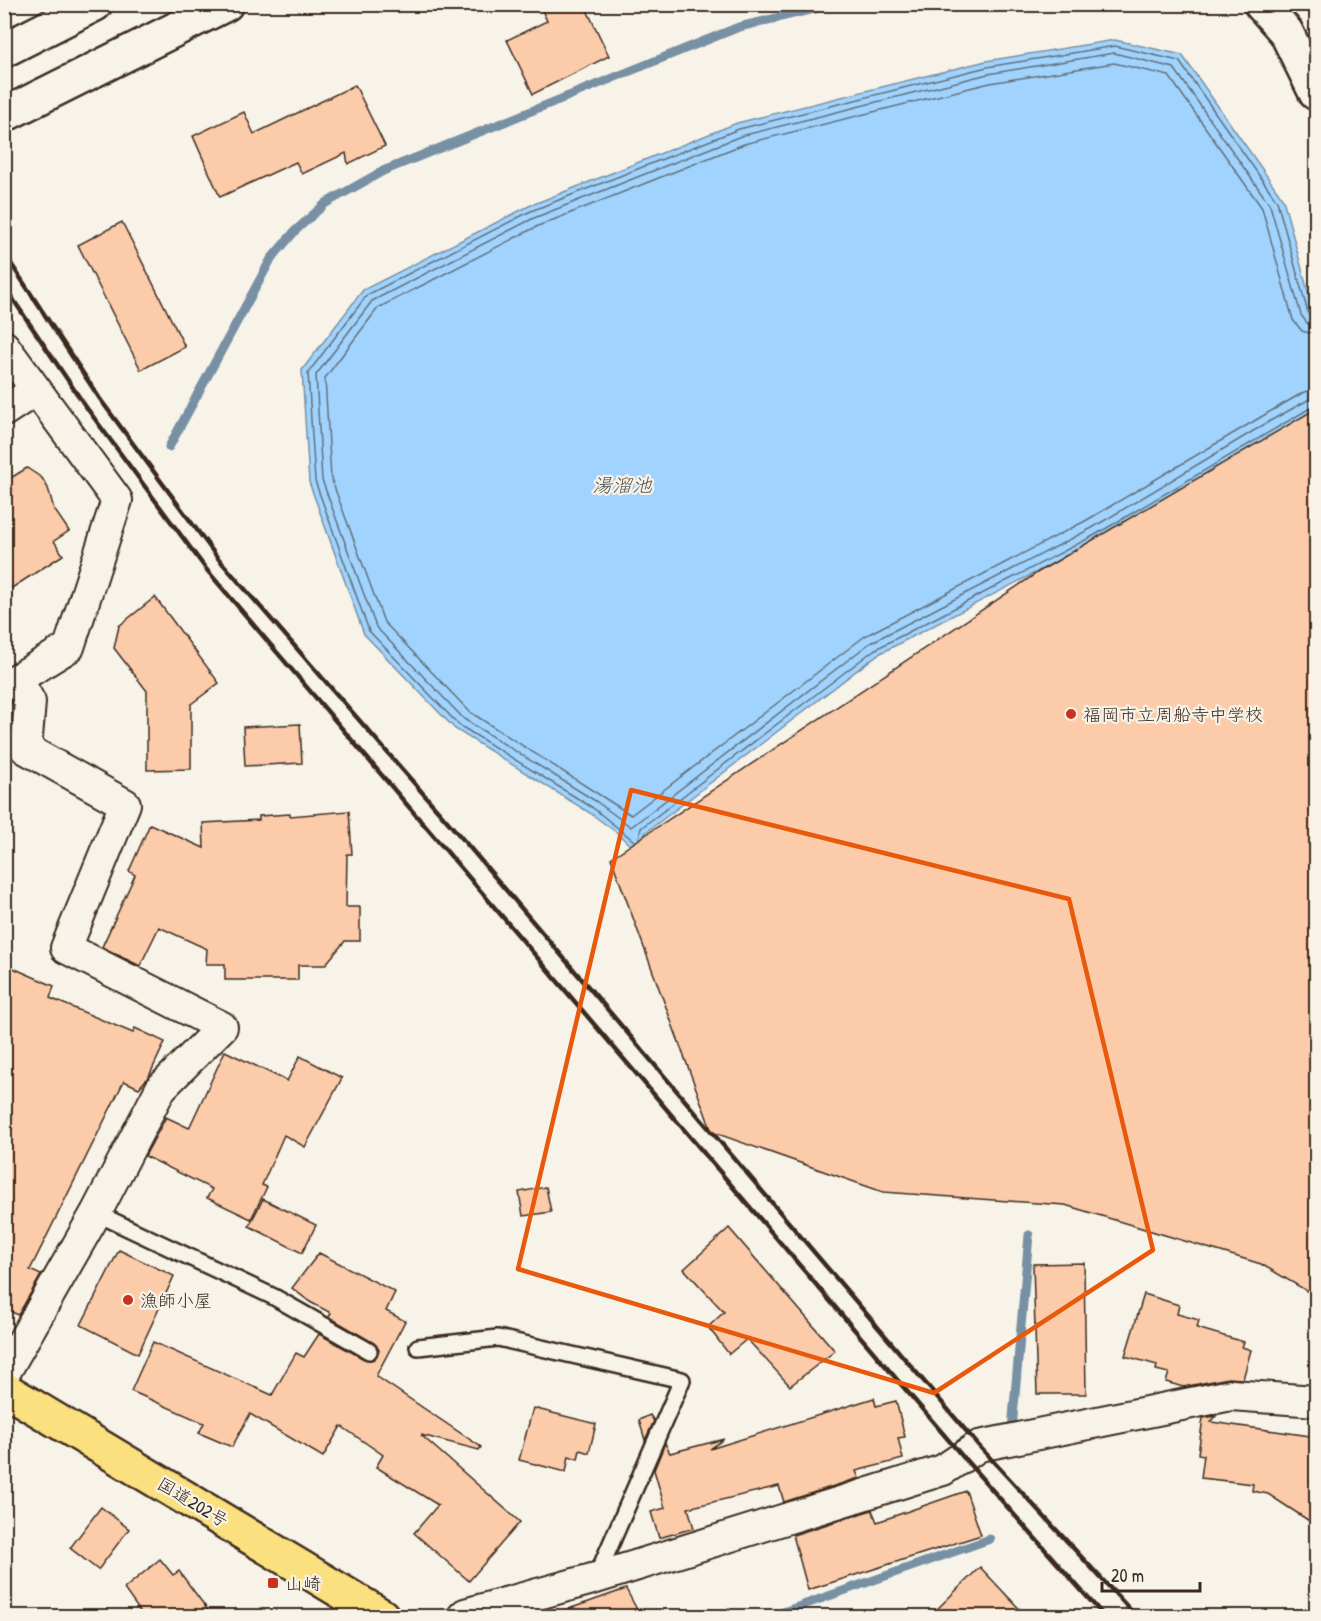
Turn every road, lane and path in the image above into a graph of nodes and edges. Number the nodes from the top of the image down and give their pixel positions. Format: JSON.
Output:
{"nodes":[{"id":1,"x":95,"y":4,"type":"edge"},
{"id":2,"x":226,"y":4,"type":"edge"},
{"id":3,"x":1261,"y":4,"type":"edge"},
{"id":4,"x":4,"y":50,"type":"edge"},
{"id":5,"x":1317,"y":93,"type":"edge"},
{"id":6,"x":4,"y":115,"type":"edge"},
{"id":7,"x":4,"y":346,"type":"edge"},
{"id":8,"x":36,"y":390,"type":"junction"},
{"id":9,"x":4,"y":411,"type":"edge"},
{"id":10,"x":11,"y":681,"type":"edge"},
{"id":11,"x":96,"y":1214,"type":"junction"},
{"id":12,"x":418,"y":1347,"type":"dead end"},
{"id":13,"x":369,"y":1351,"type":"dead end"},
{"id":14,"x":4,"y":1374,"type":"edge"},
{"id":15,"x":4,"y":1389,"type":"edge"},
{"id":16,"x":1317,"y":1401,"type":"edge"},
{"id":17,"x":596,"y":1578,"type":"junction"},
{"id":18,"x":382,"y":1617,"type":"edge"},
{"id":19,"x":463,"y":1617,"type":"edge"}],
"edges":[{"from":1,"to":4,"type":"street"},
{"from":2,"to":6,"type":"street"},
{"from":3,"to":5,"type":"street"},
{"from":7,"to":8,"type":"street"},
{"from":8,"to":9,"type":"street"},
{"from":8,"to":10,"type":"street"},
{"from":10,"to":11,"type":"street"},
{"from":11,"to":13,"type":"lane"},
{"from":11,"to":14,"type":"street"},
{"from":12,"to":17,"type":"lane"},
{"from":15,"to":18,"type":"highway","name":"国道202号"},
{"from":16,"to":17,"type":"street"},
{"from":17,"to":19,"type":"street"}]}
